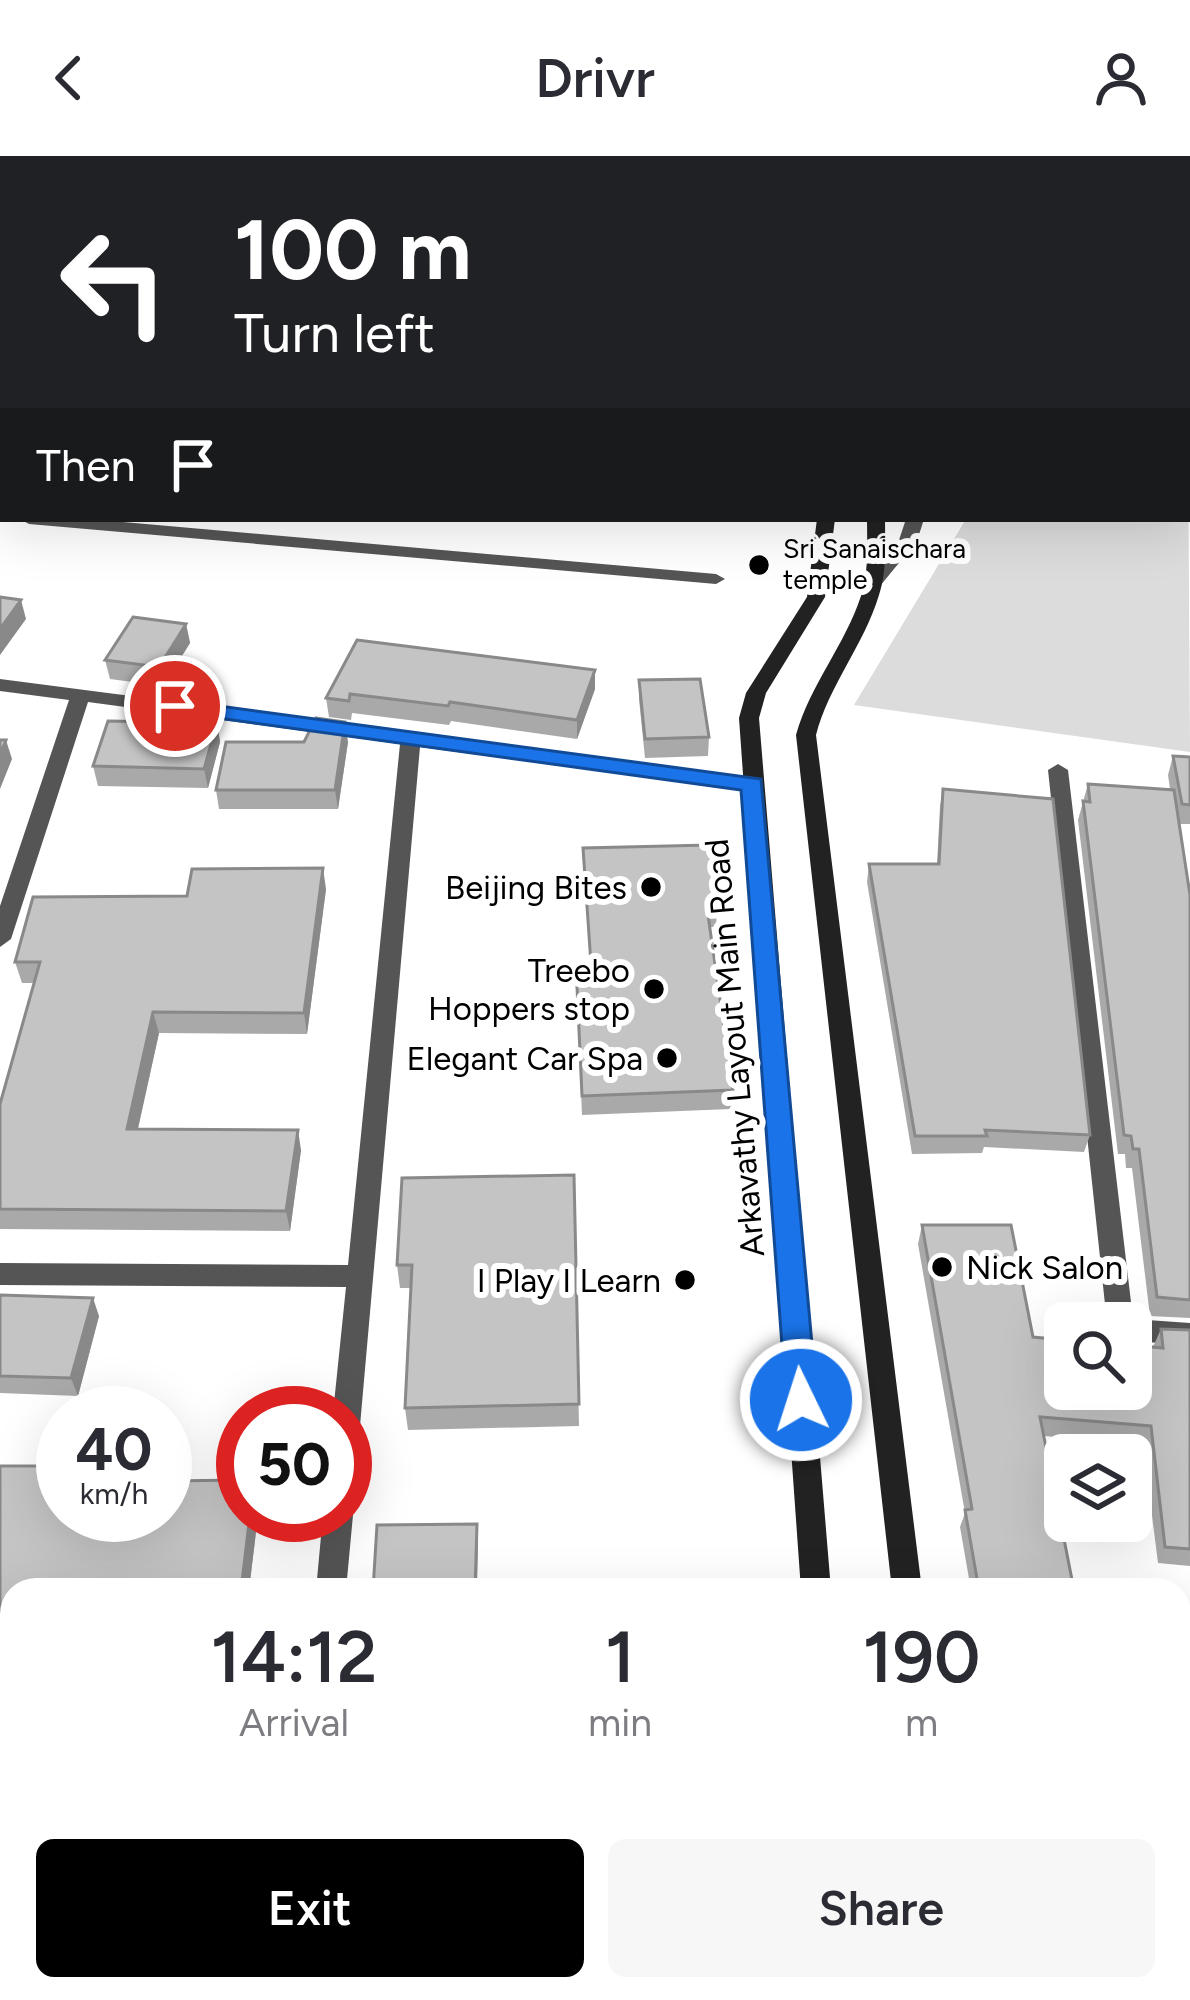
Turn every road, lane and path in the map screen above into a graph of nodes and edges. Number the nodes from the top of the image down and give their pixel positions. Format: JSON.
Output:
{"nodes":[{"id":1,"x":63,"y":522,"type":"edge"},
{"id":2,"x":266,"y":522,"type":"edge"},
{"id":3,"x":826,"y":522,"type":"edge"},
{"id":4,"x":876,"y":522,"type":"edge"},
{"id":5,"x":914,"y":522,"type":"edge"},
{"id":6,"x":258,"y":539,"type":"junction"},
{"id":7,"x":716,"y":579,"type":"dead end"},
{"id":8,"x":874,"y":582,"type":"junction"},
{"id":9,"x":0,"y":685,"type":"edge"},
{"id":10,"x":81,"y":693,"type":"junction"},
{"id":11,"x":411,"y":739,"type":"junction"},
{"id":12,"x":1058,"y":770,"type":"dead end"},
{"id":13,"x":752,"y":784,"type":"junction"},
{"id":14,"x":0,"y":939,"type":"edge"},
{"id":15,"x":0,"y":1274,"type":"edge"},
{"id":16,"x":359,"y":1276,"type":"junction"},
{"id":17,"x":1118,"y":1302,"type":"edge"},
{"id":18,"x":1152,"y":1331,"type":"edge"},
{"id":19,"x":1190,"y":1334,"type":"edge"},
{"id":20,"x":349,"y":1386,"type":"edge"},
{"id":21,"x":336,"y":1542,"type":"edge"},
{"id":22,"x":333,"y":1578,"type":"edge"},
{"id":23,"x":815,"y":1578,"type":"edge"},
{"id":24,"x":906,"y":1578,"type":"edge"}],
"edges":[{"from":1,"to":6,"type":"street"},
{"from":2,"to":6,"type":"street"},
{"from":3,"to":13,"type":"main road","name":"Arkavathy Layout Main Road"},
{"from":4,"to":8,"type":"main road"},
{"from":5,"to":8,"type":"street"},
{"from":6,"to":7,"type":"street"},
{"from":8,"to":24,"type":"main road"},
{"from":9,"to":10,"type":"street"},
{"from":10,"to":11,"type":"street"},
{"from":10,"to":14,"type":"street"},
{"from":11,"to":13,"type":"street"},
{"from":11,"to":16,"type":"street"},
{"from":12,"to":17,"type":"street"},
{"from":13,"to":23,"type":"main road","name":"Arkavathy Layout Main Road"},
{"from":15,"to":16,"type":"street"},
{"from":16,"to":20,"type":"street"},
{"from":18,"to":19,"type":"street"},
{"from":21,"to":22,"type":"street"}]}
